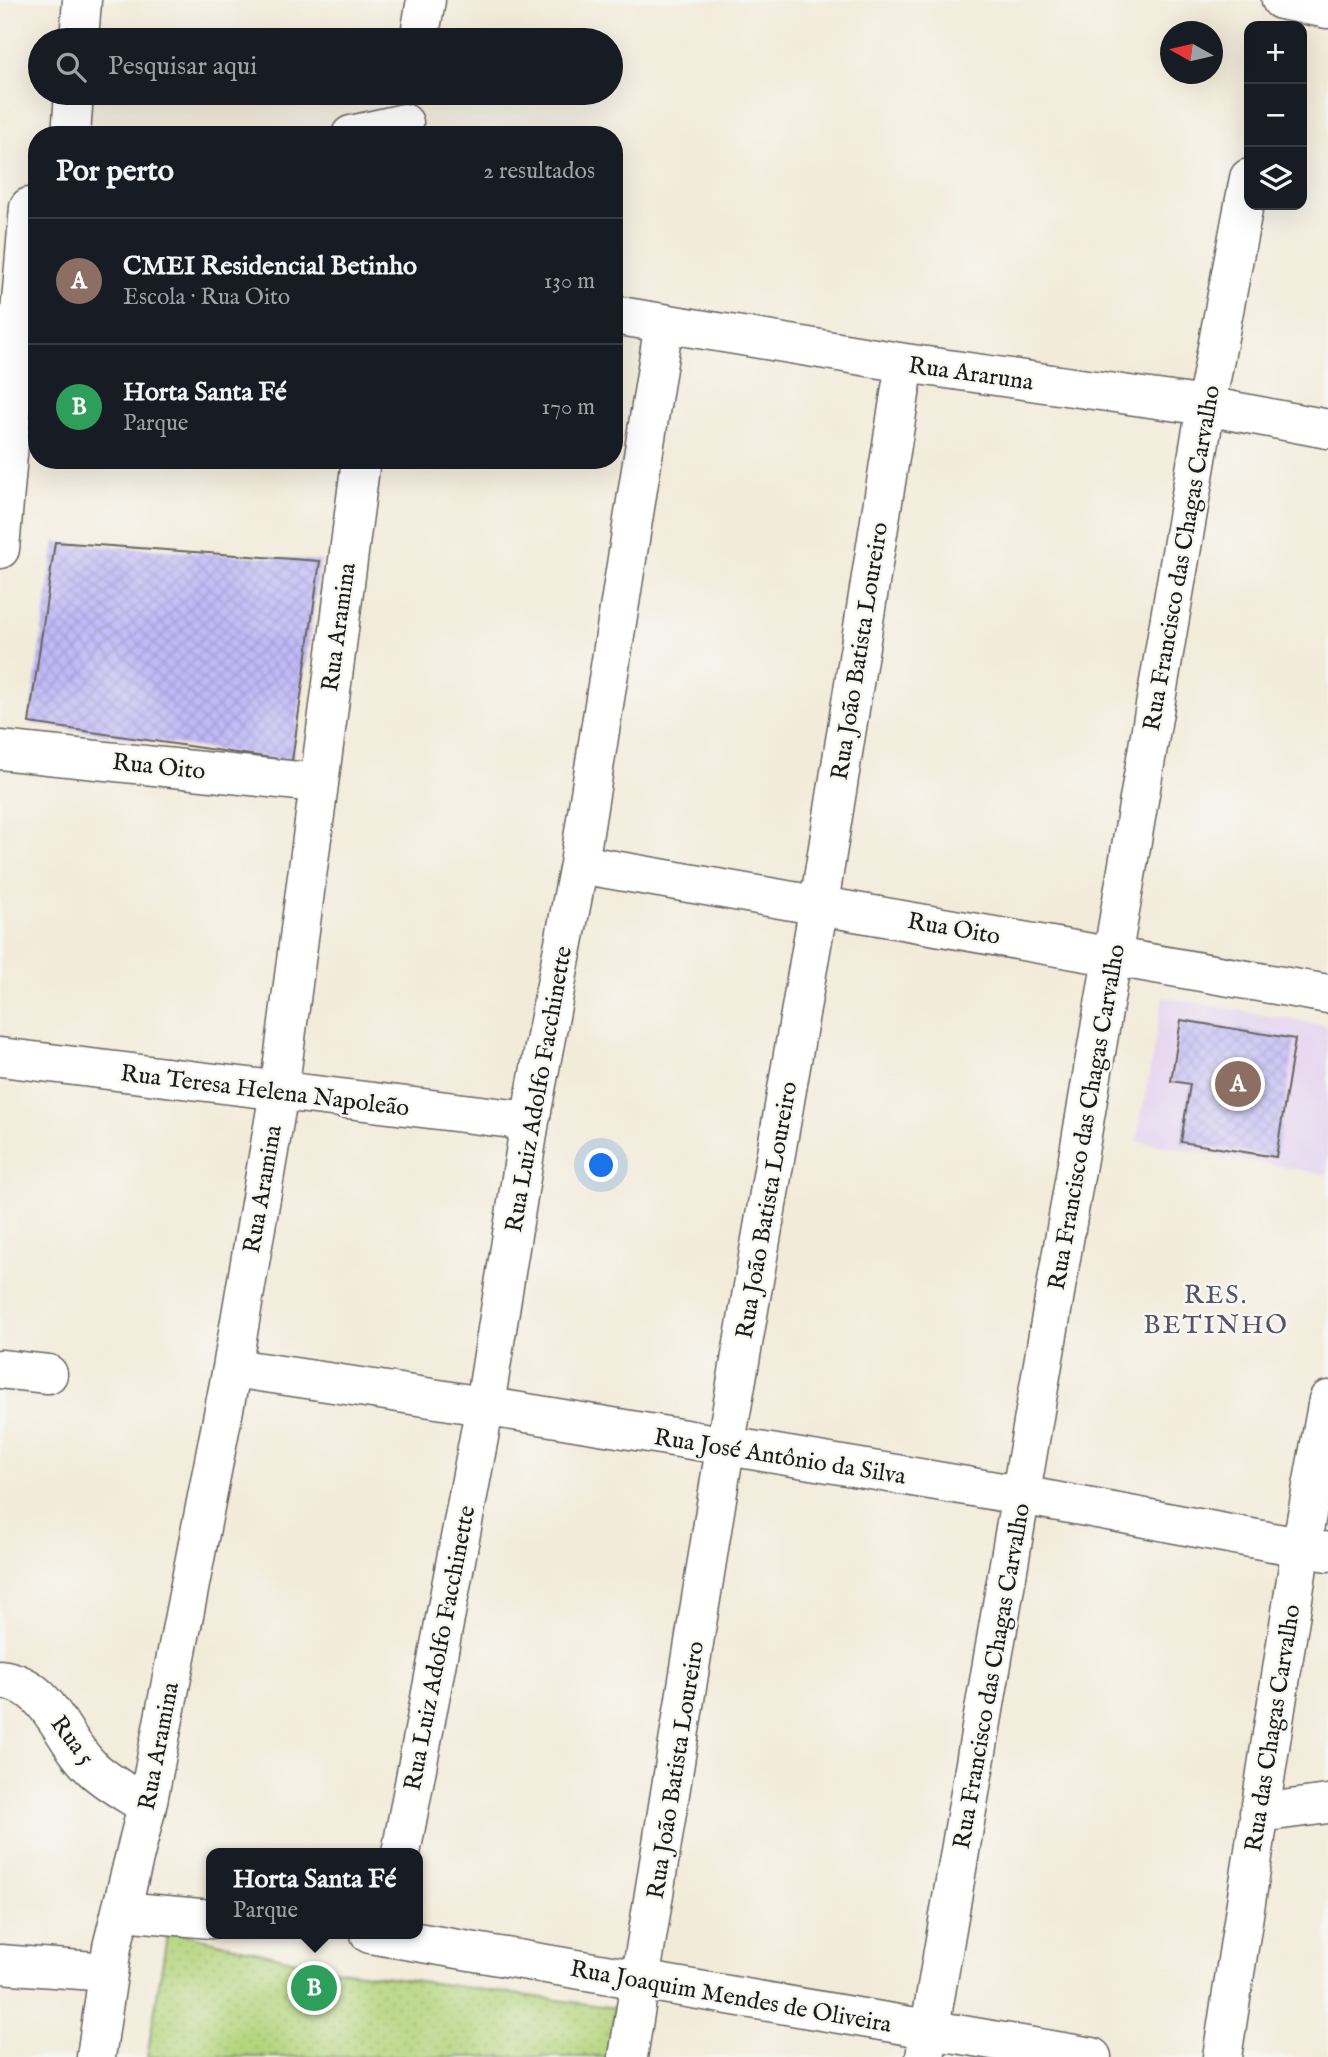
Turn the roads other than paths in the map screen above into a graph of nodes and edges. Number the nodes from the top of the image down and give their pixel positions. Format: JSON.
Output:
{"nodes":[{"id":1,"x":82,"y":0,"type":"edge"},
{"id":2,"x":426,"y":0,"type":"edge"},
{"id":3,"x":1282,"y":0,"type":"edge"},
{"id":4,"x":1328,"y":9,"type":"edge"},
{"id":5,"x":1279,"y":21,"type":"edge"},
{"id":6,"x":80,"y":28,"type":"edge"},
{"id":7,"x":421,"y":28,"type":"edge"},
{"id":8,"x":73,"y":105,"type":"edge"},
{"id":9,"x":405,"y":117,"type":"edge"},
{"id":10,"x":72,"y":126,"type":"edge"},
{"id":11,"x":378,"y":126,"type":"edge"},
{"id":12,"x":1244,"y":205,"type":"edge"},
{"id":13,"x":22,"y":208,"type":"edge"},
{"id":14,"x":623,"y":316,"type":"edge"},
{"id":15,"x":664,"y":323,"type":"junction"},
{"id":16,"x":905,"y":363,"type":"junction"},
{"id":17,"x":1206,"y":406,"type":"junction"},
{"id":18,"x":1328,"y":429,"type":"edge"},
{"id":19,"x":359,"y":469,"type":"edge"},
{"id":20,"x":0,"y":549,"type":"edge"},
{"id":21,"x":0,"y":750,"type":"edge"},
{"id":22,"x":318,"y":783,"type":"junction"},
{"id":23,"x":579,"y":864,"type":"junction"},
{"id":24,"x":819,"y":904,"type":"junction"},
{"id":25,"x":1114,"y":956,"type":"junction"},
{"id":26,"x":1328,"y":994,"type":"edge"},
{"id":27,"x":0,"y":1057,"type":"edge"},
{"id":28,"x":279,"y":1092,"type":"junction"},
{"id":29,"x":530,"y":1121,"type":"junction"},
{"id":30,"x":232,"y":1368,"type":"junction"},
{"id":31,"x":0,"y":1369,"type":"edge"},
{"id":32,"x":48,"y":1374,"type":"dead end"},
{"id":33,"x":1328,"y":1400,"type":"edge"},
{"id":34,"x":485,"y":1405,"type":"junction"},
{"id":35,"x":725,"y":1448,"type":"junction"},
{"id":36,"x":1022,"y":1496,"type":"junction"},
{"id":37,"x":1314,"y":1550,"type":"edge"},
{"id":38,"x":0,"y":1679,"type":"edge"},
{"id":39,"x":1328,"y":1804,"type":"edge"},
{"id":40,"x":147,"y":1806,"type":"junction"},
{"id":41,"x":1259,"y":1813,"type":"junction"},
{"id":42,"x":402,"y":1848,"type":"edge"},
{"id":43,"x":122,"y":1910,"type":"junction"},
{"id":44,"x":206,"y":1918,"type":"edge"},
{"id":45,"x":408,"y":1939,"type":"edge"},
{"id":46,"x":0,"y":1965,"type":"edge"},
{"id":47,"x":108,"y":1972,"type":"junction"},
{"id":48,"x":642,"y":1981,"type":"junction"},
{"id":49,"x":928,"y":2044,"type":"edge"},
{"id":50,"x":96,"y":2057,"type":"edge"},
{"id":51,"x":628,"y":2057,"type":"edge"},
{"id":52,"x":1092,"y":2057,"type":"edge"},
{"id":53,"x":1222,"y":2057,"type":"edge"}],
"edges":[{"from":1,"to":6,"type":"street"},
{"from":2,"to":7,"type":"street"},
{"from":3,"to":4,"type":"street"},
{"from":3,"to":5,"type":"street"},
{"from":8,"to":10,"type":"street"},
{"from":9,"to":11,"type":"street"},
{"from":12,"to":17,"type":"street","name":"Rua Francisco das Chagas Carvalho"},
{"from":13,"to":20,"type":"street"},
{"from":14,"to":15,"type":"street","name":"Rua Araruna"},
{"from":15,"to":16,"type":"street","name":"Rua Araruna"},
{"from":15,"to":23,"type":"street","name":"Rua Luiz Adolfo Facchinette"},
{"from":16,"to":17,"type":"street","name":"Rua Araruna"},
{"from":16,"to":24,"type":"street","name":"Rua João Batista Loureiro"},
{"from":17,"to":18,"type":"street","name":"Rua Araruna"},
{"from":17,"to":25,"type":"street","name":"Rua Francisco das Chagas Carvalho"},
{"from":19,"to":22,"type":"street","name":"Rua Aramina"},
{"from":21,"to":22,"type":"street","name":"Rua Oito"},
{"from":22,"to":28,"type":"street","name":"Rua Aramina"},
{"from":23,"to":24,"type":"street","name":"Rua Oito"},
{"from":23,"to":29,"type":"street","name":"Rua Luiz Adolfo Facchinette"},
{"from":24,"to":25,"type":"street","name":"Rua Oito"},
{"from":24,"to":35,"type":"street","name":"Rua João Batista Loureiro"},
{"from":25,"to":26,"type":"street","name":"Rua Oito"},
{"from":25,"to":36,"type":"street","name":"Rua Francisco das Chagas Carvalho"},
{"from":27,"to":28,"type":"street","name":"Rua Teresa Helena Napoleão"},
{"from":28,"to":29,"type":"street","name":"Rua Teresa Helena Napoleão"},
{"from":28,"to":30,"type":"street","name":"Rua Aramina"},
{"from":29,"to":34,"type":"street","name":"Rua Luiz Adolfo Facchinette"},
{"from":30,"to":34,"type":"street","name":"Rua José Antônio da Silva"},
{"from":30,"to":40,"type":"street","name":"Rua Aramina"},
{"from":31,"to":32,"type":"street"},
{"from":33,"to":37,"type":"street","name":"Rua das Chagas Carvalho"},
{"from":34,"to":35,"type":"street","name":"Rua José Antônio da Silva"},
{"from":34,"to":42,"type":"street","name":"Rua Luiz Adolfo Facchinette"},
{"from":35,"to":36,"type":"street","name":"Rua José Antônio da Silva"},
{"from":35,"to":48,"type":"street","name":"Rua João Batista Loureiro"},
{"from":36,"to":37,"type":"street","name":"Rua José Antônio da Silva"},
{"from":36,"to":49,"type":"street","name":"Rua Francisco das Chagas Carvalho"},
{"from":37,"to":41,"type":"street","name":"Rua das Chagas Carvalho"},
{"from":38,"to":40,"type":"street","name":"Rua 5"},
{"from":39,"to":41,"type":"street"},
{"from":40,"to":43,"type":"street","name":"Rua Aramina"},
{"from":41,"to":53,"type":"street","name":"Rua das Chagas Carvalho"},
{"from":43,"to":44,"type":"street"},
{"from":43,"to":47,"type":"street","name":"Rua Aramina"},
{"from":45,"to":48,"type":"street","name":"Rua Joaquim Mendes de Oliveira"},
{"from":46,"to":47,"type":"street"},
{"from":47,"to":50,"type":"street","name":"Rua Aramina"},
{"from":48,"to":49,"type":"street","name":"Rua Joaquim Mendes de Oliveira"},
{"from":48,"to":51,"type":"street","name":"Rua João Batista Loureiro"},
{"from":49,"to":52,"type":"street","name":"Rua Joaquim Mendes de Oliveira"}]}
